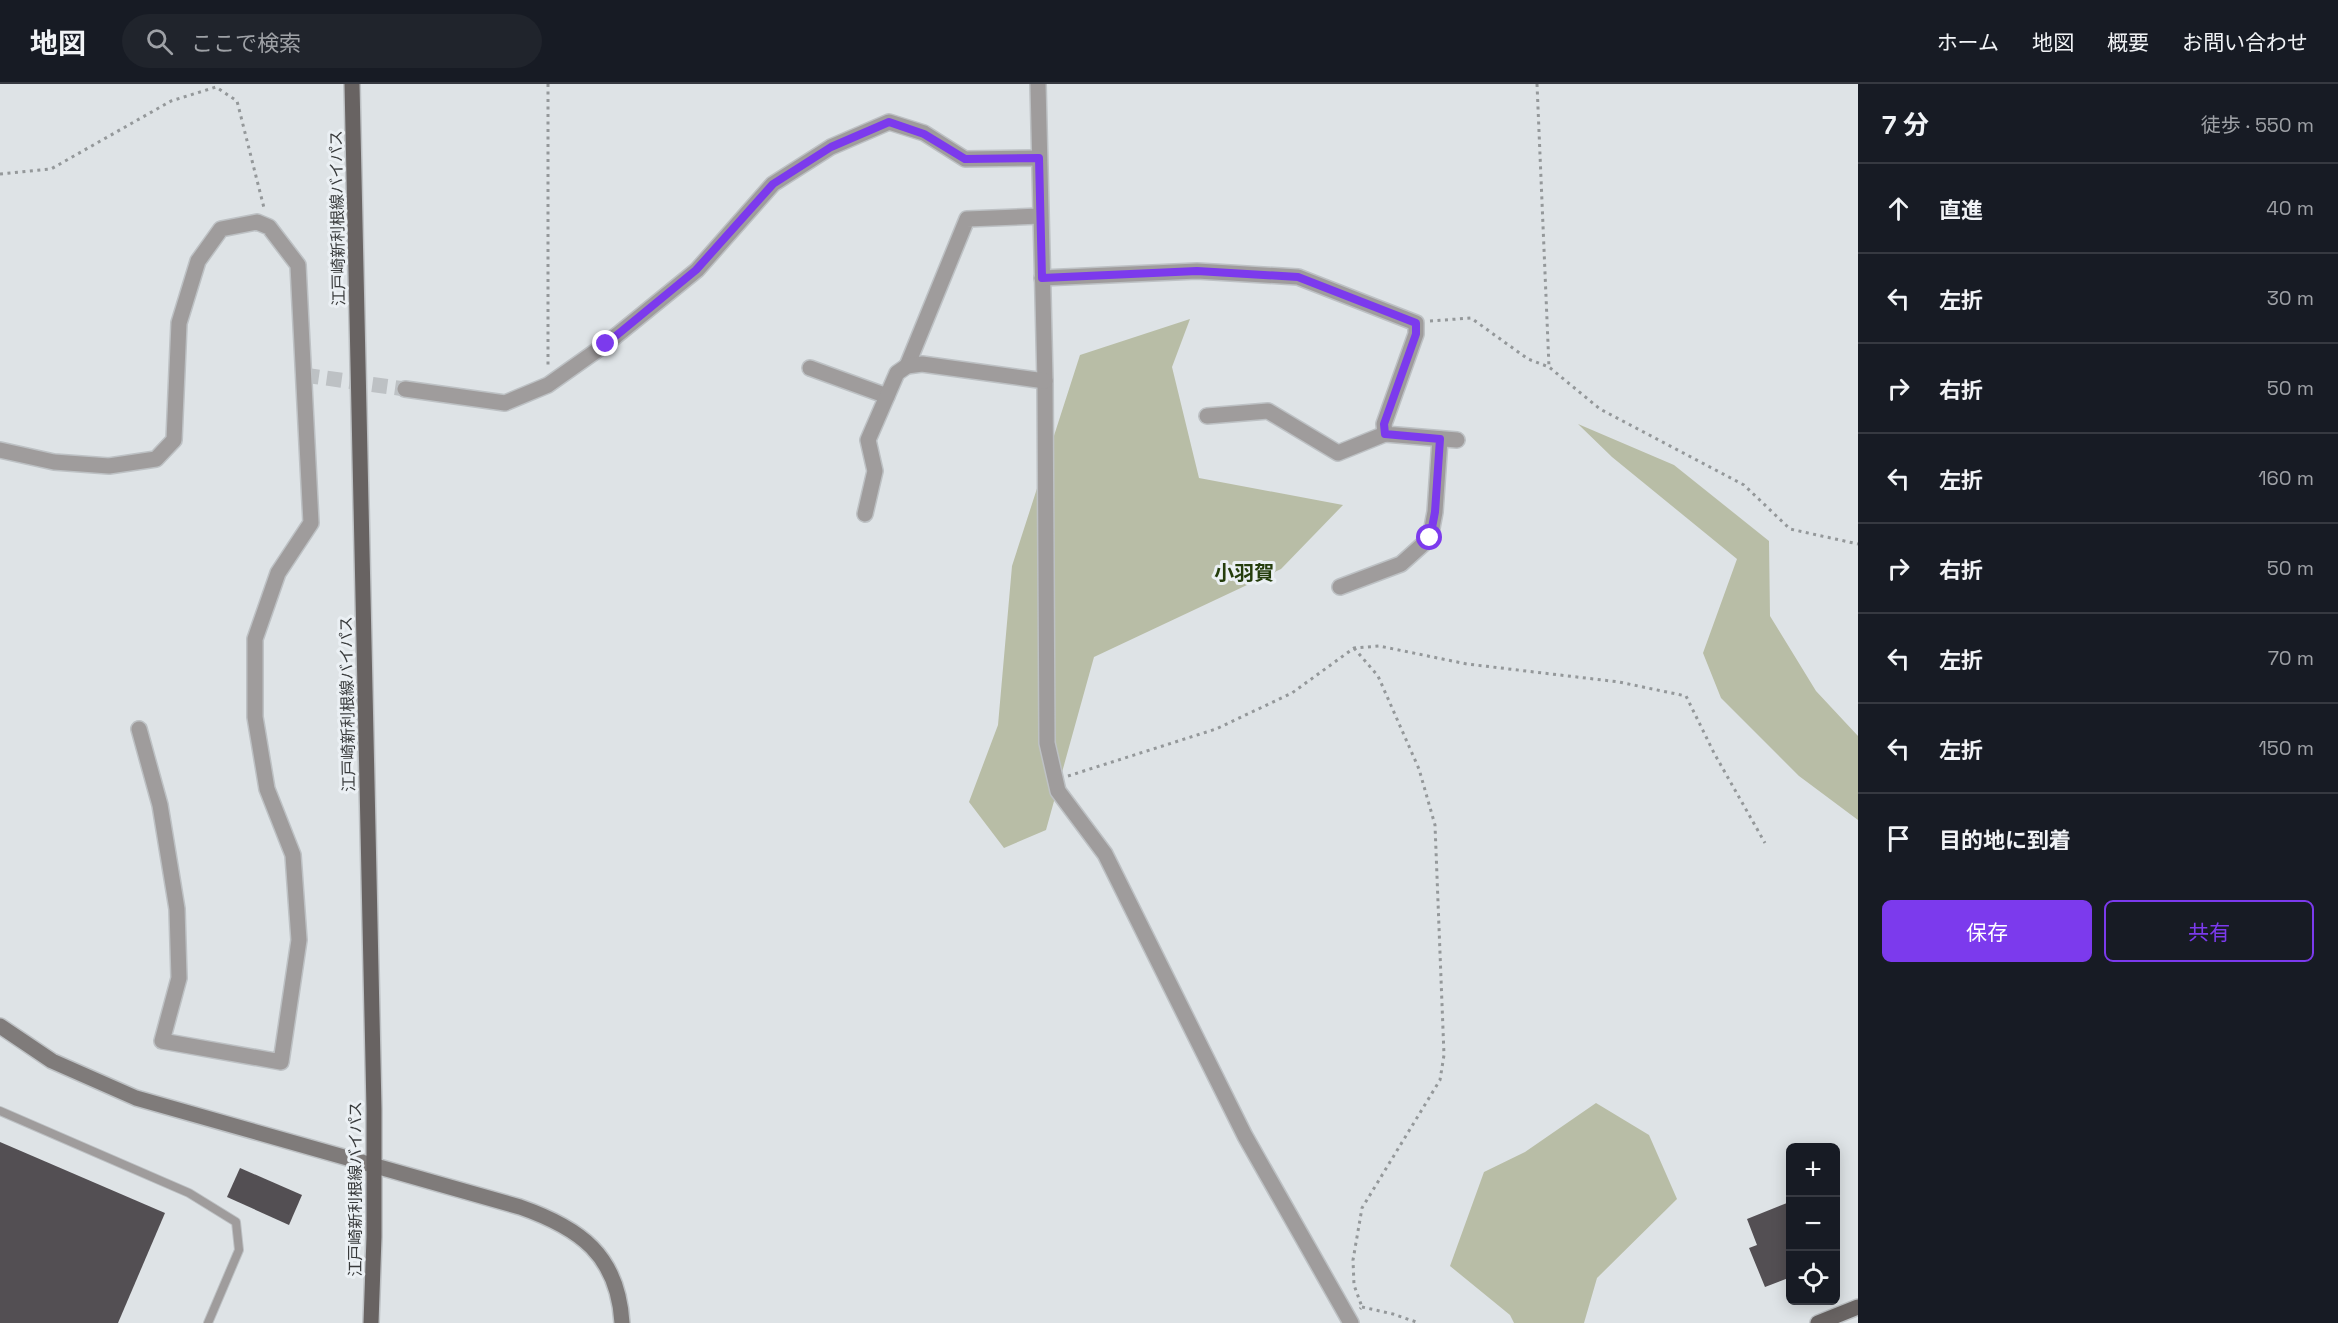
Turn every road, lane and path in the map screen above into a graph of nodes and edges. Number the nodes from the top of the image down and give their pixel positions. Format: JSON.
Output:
{"nodes":[{"id":1,"x":352,"y":84,"type":"edge"},
{"id":2,"x":548,"y":84,"type":"edge"},
{"id":3,"x":1038,"y":84,"type":"edge"},
{"id":4,"x":1537,"y":84,"type":"edge"},
{"id":5,"x":1039,"y":158,"type":"junction"},
{"id":6,"x":0,"y":174,"type":"edge"},
{"id":7,"x":1040,"y":216,"type":"junction"},
{"id":8,"x":269,"y":227,"type":"junction"},
{"id":9,"x":1042,"y":278,"type":"junction"},
{"id":10,"x":1416,"y":323,"type":"junction"},
{"id":11,"x":907,"y":366,"type":"junction"},
{"id":12,"x":1549,"y":367,"type":"junction"},
{"id":13,"x":810,"y":368,"type":"dead end"},
{"id":14,"x":1046,"y":381,"type":"junction"},
{"id":15,"x":548,"y":385,"type":"junction"},
{"id":16,"x":405,"y":389,"type":"tunnel mouth"},
{"id":17,"x":887,"y":396,"type":"junction"},
{"id":18,"x":1208,"y":416,"type":"dead end"},
{"id":19,"x":1385,"y":434,"type":"junction"},
{"id":20,"x":1440,"y":439,"type":"junction"},
{"id":21,"x":1457,"y":440,"type":"dead end"},
{"id":22,"x":0,"y":450,"type":"edge"},
{"id":23,"x":865,"y":514,"type":"dead end"},
{"id":24,"x":1858,"y":544,"type":"edge"},
{"id":25,"x":1341,"y":587,"type":"dead end"},
{"id":26,"x":1354,"y":648,"type":"junction"},
{"id":27,"x":139,"y":729,"type":"dead end"},
{"id":28,"x":1056,"y":780,"type":"junction"},
{"id":29,"x":1765,"y":843,"type":"dead end"},
{"id":30,"x":0,"y":1026,"type":"edge"},
{"id":31,"x":0,"y":1111,"type":"edge"},
{"id":32,"x":375,"y":1167,"type":"junction"},
{"id":33,"x":1362,"y":1307,"type":"junction"},
{"id":34,"x":1858,"y":1307,"type":"edge"},
{"id":35,"x":1350,"y":1321,"type":"edge"},
{"id":36,"x":207,"y":1323,"type":"edge"},
{"id":37,"x":371,"y":1323,"type":"edge"},
{"id":38,"x":622,"y":1323,"type":"edge"},
{"id":39,"x":1419,"y":1323,"type":"edge"},
{"id":40,"x":1818,"y":1323,"type":"edge"}],
"edges":[{"from":1,"to":32,"type":"main road","name":"江戸崎新利根線バイパス"},
{"from":2,"to":15,"type":"path"},
{"from":3,"to":5,"type":"street"},
{"from":4,"to":12,"type":"path"},
{"from":5,"to":7,"type":"street"},
{"from":5,"to":15,"type":"street"},
{"from":6,"to":8,"type":"path"},
{"from":7,"to":9,"type":"street"},
{"from":7,"to":11,"type":"street"},
{"from":8,"to":22,"type":"street"},
{"from":8,"to":27,"type":"street"},
{"from":9,"to":10,"type":"street"},
{"from":9,"to":14,"type":"street"},
{"from":10,"to":12,"type":"path"},
{"from":10,"to":19,"type":"street"},
{"from":11,"to":14,"type":"street"},
{"from":11,"to":17,"type":"street"},
{"from":12,"to":24,"type":"path"},
{"from":13,"to":17,"type":"street"},
{"from":14,"to":28,"type":"street"},
{"from":15,"to":16,"type":"street"},
{"from":17,"to":23,"type":"street"},
{"from":18,"to":19,"type":"street"},
{"from":19,"to":20,"type":"street"},
{"from":20,"to":21,"type":"street"},
{"from":20,"to":25,"type":"street"},
{"from":26,"to":28,"type":"path"},
{"from":26,"to":29,"type":"path"},
{"from":26,"to":33,"type":"path"},
{"from":28,"to":35,"type":"street"},
{"from":30,"to":32,"type":"street"},
{"from":31,"to":36,"type":"lane"},
{"from":32,"to":37,"type":"main road","name":"江戸崎新利根線バイパス"},
{"from":32,"to":38,"type":"street"},
{"from":33,"to":35,"type":"path"},
{"from":33,"to":39,"type":"path"},
{"from":34,"to":40,"type":"main road"}]}
